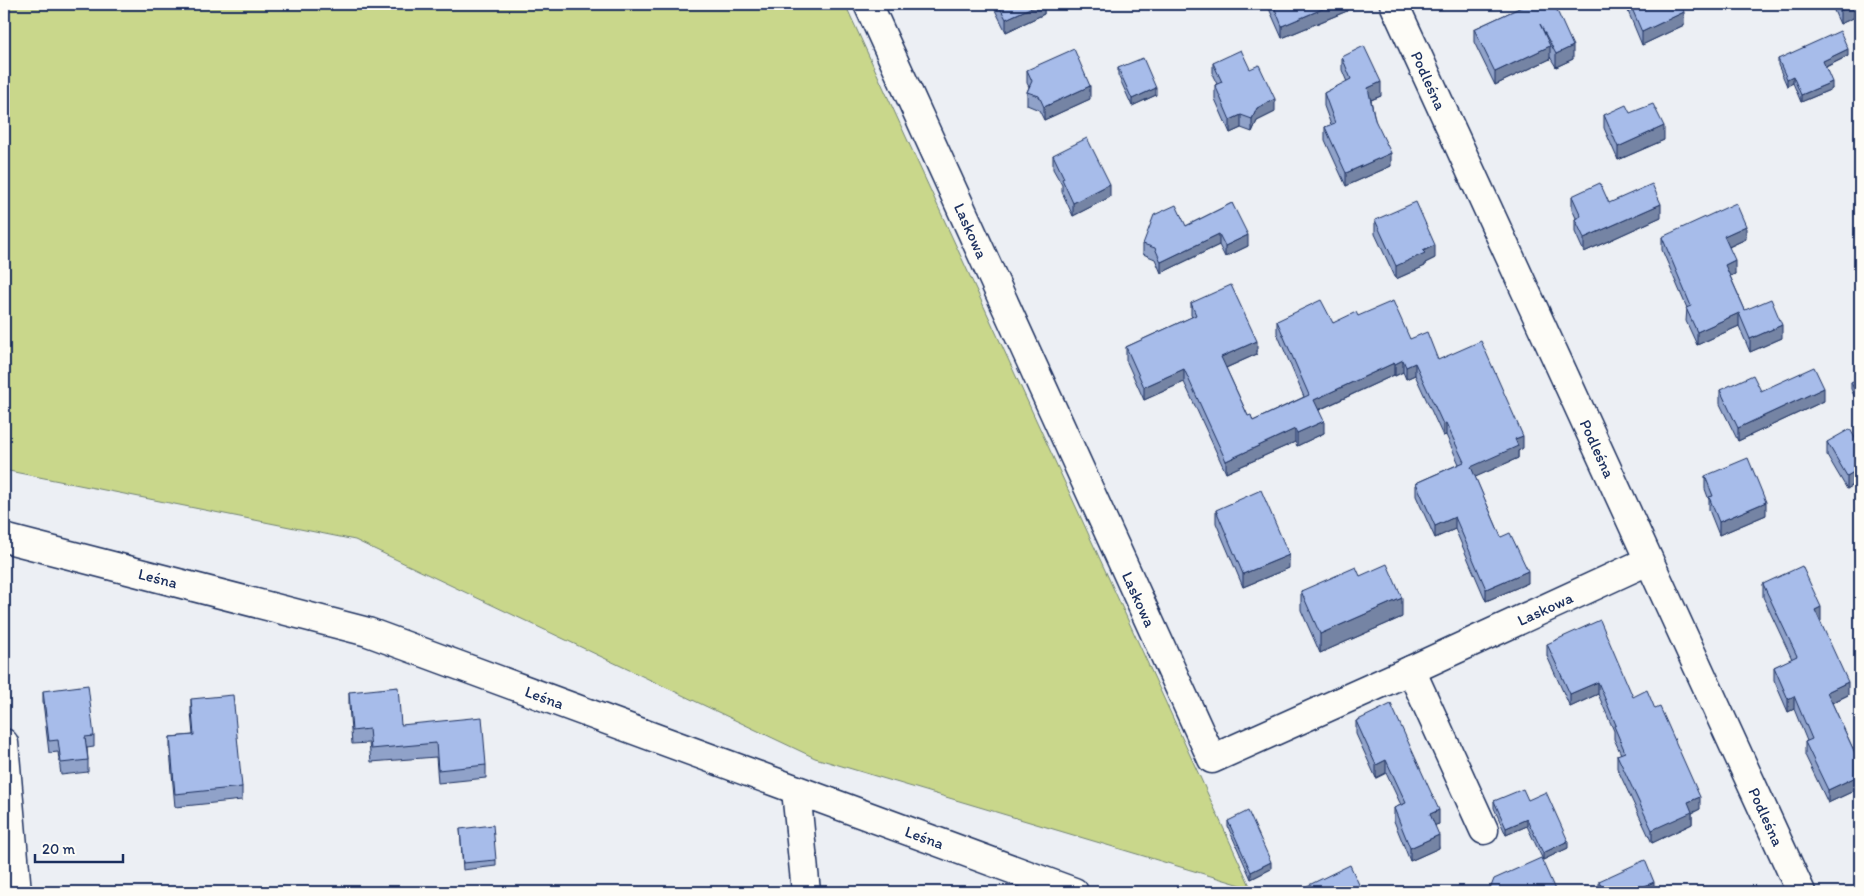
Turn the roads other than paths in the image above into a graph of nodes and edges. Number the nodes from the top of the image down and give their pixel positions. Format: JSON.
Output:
{"nodes":[{"id":1,"x":868,"y":4,"type":"edge"},
{"id":2,"x":1394,"y":4,"type":"edge"},
{"id":3,"x":4,"y":538,"type":"edge"},
{"id":4,"x":1648,"y":561,"type":"junction"},
{"id":5,"x":1411,"y":670,"type":"junction"},
{"id":6,"x":4,"y":743,"type":"edge"},
{"id":7,"x":796,"y":790,"type":"junction"},
{"id":8,"x":1484,"y":830,"type":"dead end"},
{"id":9,"x":17,"y":892,"type":"edge"},
{"id":10,"x":806,"y":892,"type":"edge"},
{"id":11,"x":1074,"y":892,"type":"edge"},
{"id":12,"x":1800,"y":892,"type":"edge"}],
"edges":[{"from":1,"to":5,"type":"street","name":"Laskowa"},
{"from":2,"to":4,"type":"street","name":"Podleśna"},
{"from":3,"to":7,"type":"street","name":"Leśna"},
{"from":4,"to":5,"type":"street","name":"Laskowa"},
{"from":4,"to":12,"type":"street","name":"Podleśna"},
{"from":5,"to":8,"type":"street"},
{"from":6,"to":9,"type":"street"},
{"from":7,"to":10,"type":"street"},
{"from":7,"to":11,"type":"street","name":"Leśna"}]}
